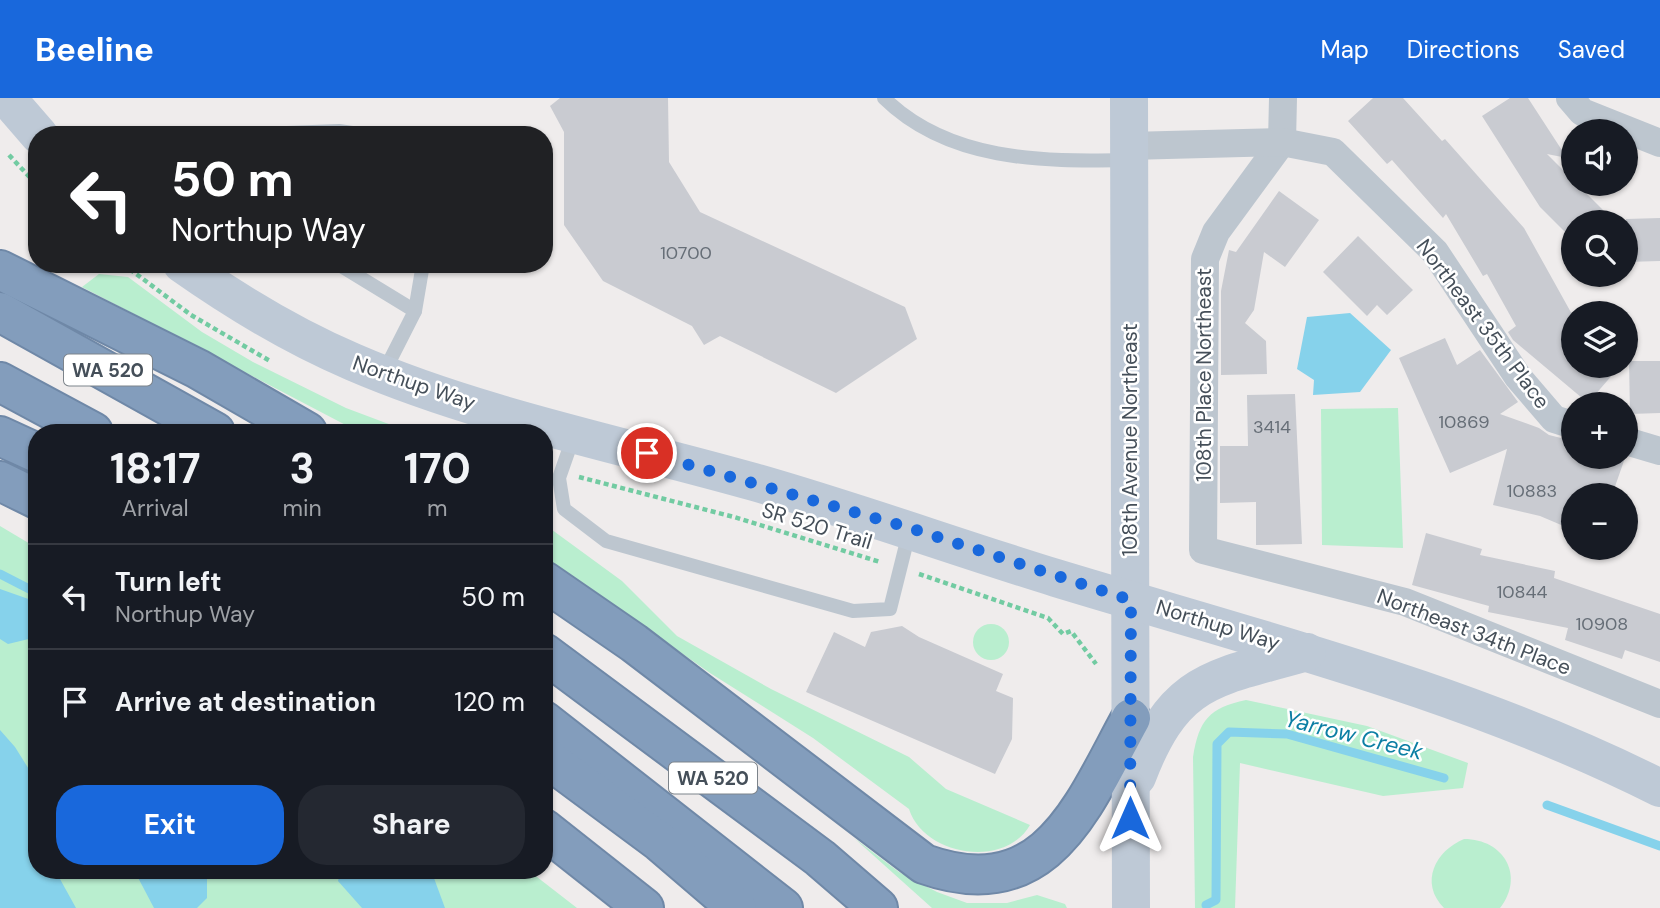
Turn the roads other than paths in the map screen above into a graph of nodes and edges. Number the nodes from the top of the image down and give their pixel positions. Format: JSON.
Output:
{"nodes":[{"id":1,"x":7,"y":98,"type":"edge"},
{"id":2,"x":884,"y":98,"type":"edge"},
{"id":3,"x":1129,"y":98,"type":"edge"},
{"id":4,"x":1283,"y":98,"type":"edge"},
{"id":5,"x":1570,"y":98,"type":"edge"},
{"id":6,"x":1282,"y":142,"type":"junction"},
{"id":7,"x":1660,"y":143,"type":"edge"},
{"id":8,"x":23,"y":144,"type":"edge"},
{"id":9,"x":1129,"y":153,"type":"junction"},
{"id":10,"x":0,"y":271,"type":"edge"},
{"id":11,"x":195,"y":273,"type":"edge"},
{"id":12,"x":353,"y":273,"type":"edge"},
{"id":13,"x":421,"y":273,"type":"edge"},
{"id":14,"x":415,"y":311,"type":"junction"},
{"id":15,"x":0,"y":312,"type":"edge"},
{"id":16,"x":383,"y":374,"type":"junction"},
{"id":17,"x":0,"y":382,"type":"edge"},
{"id":18,"x":1561,"y":421,"type":"edge"},
{"id":19,"x":78,"y":424,"type":"edge"},
{"id":20,"x":201,"y":424,"type":"edge"},
{"id":21,"x":293,"y":424,"type":"edge"},
{"id":22,"x":543,"y":424,"type":"edge"},
{"id":23,"x":553,"y":427,"type":"edge"},
{"id":24,"x":575,"y":433,"type":"junction"},
{"id":25,"x":0,"y":436,"type":"edge"},
{"id":26,"x":1638,"y":445,"type":"edge"},
{"id":27,"x":28,"y":449,"type":"edge"},
{"id":28,"x":1660,"y":451,"type":"edge"},
{"id":29,"x":0,"y":481,"type":"edge"},
{"id":30,"x":28,"y":495,"type":"edge"},
{"id":31,"x":910,"y":528,"type":"junction"},
{"id":32,"x":1203,"y":550,"type":"joint"},
{"id":33,"x":553,"y":587,"type":"edge"},
{"id":34,"x":1131,"y":600,"type":"junction"},
{"id":35,"x":1307,"y":652,"type":"junction"},
{"id":36,"x":553,"y":660,"type":"edge"},
{"id":37,"x":1660,"y":704,"type":"edge"},
{"id":38,"x":1130,"y":718,"type":"junction"},
{"id":39,"x":553,"y":729,"type":"edge"},
{"id":40,"x":553,"y":762,"type":"edge"},
{"id":41,"x":1660,"y":788,"type":"edge"},
{"id":42,"x":1130,"y":795,"type":"junction"},
{"id":43,"x":553,"y":836,"type":"edge"},
{"id":44,"x":644,"y":908,"type":"edge"},
{"id":45,"x":737,"y":908,"type":"edge"},
{"id":46,"x":783,"y":908,"type":"edge"},
{"id":47,"x":878,"y":908,"type":"edge"},
{"id":48,"x":1131,"y":908,"type":"edge"}],
"edges":[{"from":1,"to":8,"type":"main road"},
{"from":2,"to":9,"type":"lane"},
{"from":3,"to":9,"type":"main road","name":"108th Avenue Northeast"},
{"from":4,"to":6,"type":"street"},
{"from":5,"to":7,"type":"street"},
{"from":6,"to":9,"type":"street","name":"Northeast 35th Place"},
{"from":6,"to":18,"type":"street","name":"Northeast 35th Place"},
{"from":6,"to":32,"type":"street","name":"108th Place Northeast"},
{"from":9,"to":34,"type":"main road","name":"108th Avenue Northeast"},
{"from":10,"to":21,"type":"highway"},
{"from":11,"to":16,"type":"main road","name":"Northup Way"},
{"from":12,"to":14,"type":"lane"},
{"from":13,"to":14,"type":"lane"},
{"from":14,"to":16,"type":"lane"},
{"from":15,"to":20,"type":"highway","number":"WA 520"},
{"from":16,"to":22,"type":"main road","name":"Northup Way"},
{"from":17,"to":19,"type":"highway"},
{"from":23,"to":24,"type":"main road","name":"Northup Way"},
{"from":24,"to":31,"type":"main road","name":"Northup Way"},
{"from":24,"to":31,"type":"lane"},
{"from":25,"to":27,"type":"highway"},
{"from":26,"to":28,"type":"street"},
{"from":29,"to":30,"type":"highway"},
{"from":31,"to":34,"type":"main road","name":"Northup Way"},
{"from":32,"to":37,"type":"street","name":"Northeast 34th Place"},
{"from":33,"to":38,"type":"highway"},
{"from":34,"to":35,"type":"main road","name":"Northup Way"},
{"from":34,"to":38,"type":"main road","name":"108th Avenue Northeast"},
{"from":35,"to":41,"type":"main road","name":"Northup Way"},
{"from":35,"to":42,"type":"main road"},
{"from":36,"to":47,"type":"highway","number":"WA 520"},
{"from":38,"to":42,"type":"main road","name":"108th Avenue Northeast"},
{"from":39,"to":46,"type":"highway"},
{"from":40,"to":45,"type":"highway"},
{"from":42,"to":48,"type":"main road","name":"108th Avenue Northeast"},
{"from":43,"to":44,"type":"highway"}]}
